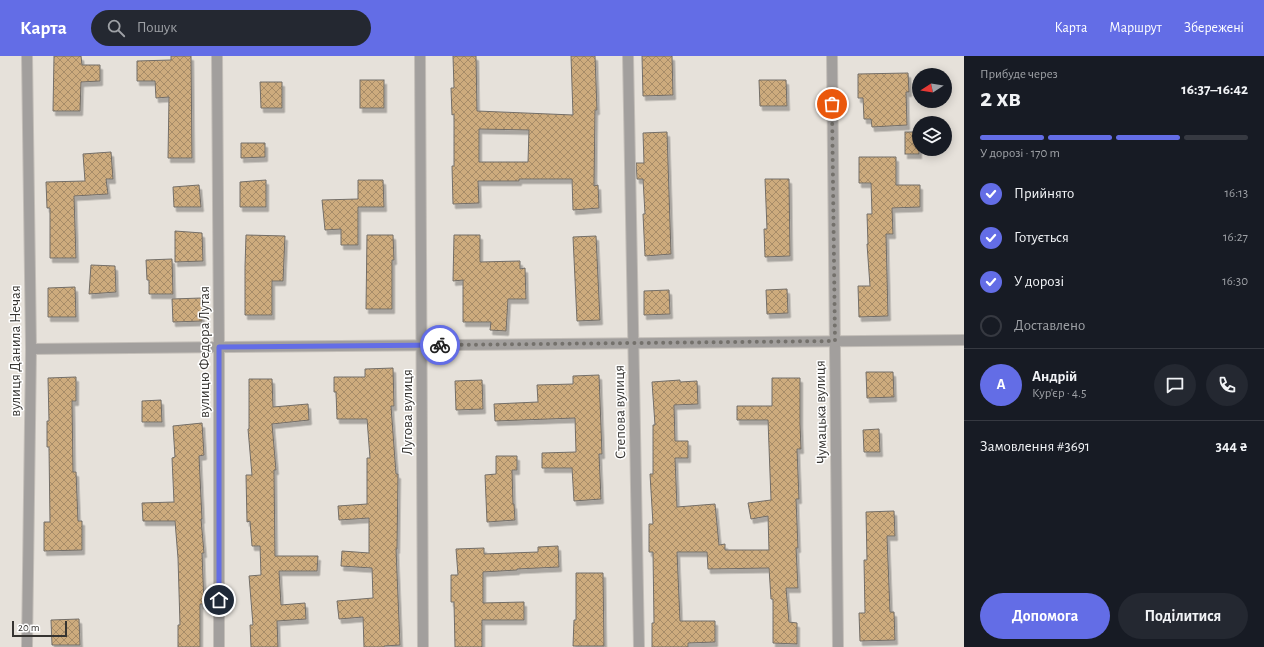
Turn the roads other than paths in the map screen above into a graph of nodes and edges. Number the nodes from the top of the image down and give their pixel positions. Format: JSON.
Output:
{"nodes":[{"id":1,"x":28,"y":56,"type":"edge"},
{"id":2,"x":216,"y":56,"type":"edge"},
{"id":3,"x":420,"y":56,"type":"edge"},
{"id":4,"x":628,"y":56,"type":"edge"},
{"id":5,"x":832,"y":56,"type":"edge"},
{"id":6,"x":964,"y":340,"type":"edge"},
{"id":7,"x":835,"y":341,"type":"junction"},
{"id":8,"x":634,"y":343,"type":"junction"},
{"id":9,"x":421,"y":345,"type":"junction"},
{"id":10,"x":219,"y":347,"type":"junction"},
{"id":11,"x":30,"y":349,"type":"junction"},
{"id":12,"x":27,"y":647,"type":"edge"},
{"id":13,"x":219,"y":647,"type":"edge"},
{"id":14,"x":423,"y":647,"type":"edge"},
{"id":15,"x":640,"y":647,"type":"edge"},
{"id":16,"x":838,"y":647,"type":"edge"}],
"edges":[{"from":1,"to":11,"type":"street","name":"вулиця Данила Нечая"},
{"from":2,"to":10,"type":"street","name":"вулицю Федора Лутая"},
{"from":3,"to":9,"type":"street","name":"Лугова вулиця"},
{"from":4,"to":8,"type":"street","name":"Степова вулиця"},
{"from":5,"to":7,"type":"street","name":"Чумацька вулиця"},
{"from":6,"to":7,"type":"street"},
{"from":7,"to":8,"type":"street"},
{"from":7,"to":16,"type":"street","name":"Чумацька вулиця"},
{"from":8,"to":9,"type":"street"},
{"from":8,"to":15,"type":"street","name":"Степова вулиця"},
{"from":9,"to":10,"type":"street"},
{"from":9,"to":14,"type":"street","name":"Лугова вулиця"},
{"from":10,"to":11,"type":"street"},
{"from":10,"to":13,"type":"street","name":"вулицю Федора Лутая"},
{"from":11,"to":12,"type":"street","name":"вулиця Данила Нечая"}]}
